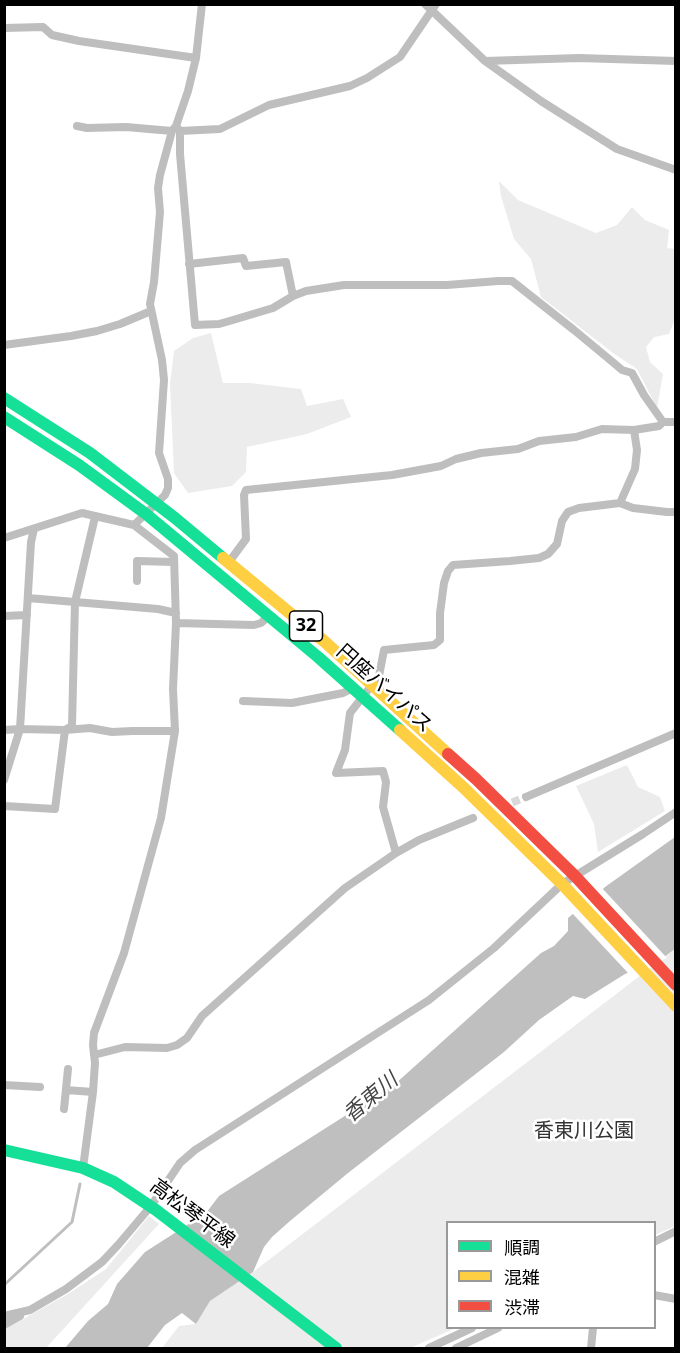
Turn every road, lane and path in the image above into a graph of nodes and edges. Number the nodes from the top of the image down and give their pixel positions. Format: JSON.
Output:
{"nodes":[{"id":1,"x":202,"y":4,"type":"edge"},
{"id":2,"x":431,"y":7,"type":"edge"},
{"id":3,"x":4,"y":28,"type":"edge"},
{"id":4,"x":196,"y":58,"type":"junction"},
{"id":5,"x":485,"y":61,"type":"junction"},
{"id":6,"x":675,"y":61,"type":"edge"},
{"id":7,"x":77,"y":126,"type":"dead end"},
{"id":8,"x":176,"y":129,"type":"junction"},
{"id":9,"x":675,"y":170,"type":"edge"},
{"id":10,"x":189,"y":264,"type":"junction"},
{"id":11,"x":293,"y":296,"type":"junction"},
{"id":12,"x":151,"y":310,"type":"junction"},
{"id":13,"x":5,"y":344,"type":"edge"},
{"id":14,"x":4,"y":398,"type":"edge"},
{"id":15,"x":4,"y":417,"type":"edge"},
{"id":16,"x":663,"y":422,"type":"junction"},
{"id":17,"x":675,"y":422,"type":"edge"},
{"id":18,"x":634,"y":430,"type":"junction"},
{"id":19,"x":620,"y":503,"type":"junction"},
{"id":20,"x":156,"y":504,"type":"junction"},
{"id":21,"x":675,"y":512,"type":"edge"},
{"id":22,"x":146,"y":514,"type":"junction"},
{"id":23,"x":95,"y":517,"type":"junction"},
{"id":24,"x":134,"y":525,"type":"junction"},
{"id":25,"x":34,"y":530,"type":"junction"},
{"id":26,"x":4,"y":538,"type":"edge"},
{"id":27,"x":174,"y":562,"type":"junction"},
{"id":28,"x":229,"y":562,"type":"junction"},
{"id":29,"x":137,"y":581,"type":"dead end"},
{"id":30,"x":28,"y":598,"type":"junction"},
{"id":31,"x":75,"y":602,"type":"junction"},
{"id":32,"x":176,"y":613,"type":"junction"},
{"id":33,"x":27,"y":615,"type":"junction"},
{"id":34,"x":4,"y":616,"type":"edge"},
{"id":35,"x":269,"y":616,"type":"junction"},
{"id":36,"x":176,"y":623,"type":"junction"},
{"id":37,"x":373,"y":685,"type":"junction"},
{"id":38,"x":353,"y":688,"type":"junction"},
{"id":39,"x":363,"y":697,"type":"junction"},
{"id":40,"x":243,"y":701,"type":"dead end"},
{"id":41,"x":4,"y":729,"type":"edge"},
{"id":42,"x":20,"y":729,"type":"junction"},
{"id":43,"x":65,"y":730,"type":"junction"},
{"id":44,"x":175,"y":731,"type":"junction"},
{"id":45,"x":675,"y":733,"type":"edge"},
{"id":46,"x":7,"y":764,"type":"edge"},
{"id":47,"x":4,"y":780,"type":"edge"},
{"id":48,"x":526,"y":797,"type":"tunnel mouth"},
{"id":49,"x":4,"y":806,"type":"edge"},
{"id":50,"x":675,"y":812,"type":"edge"},
{"id":51,"x":473,"y":818,"type":"dead end"},
{"id":52,"x":396,"y":853,"type":"junction"},
{"id":53,"x":579,"y":880,"type":"junction"},
{"id":54,"x":567,"y":889,"type":"junction"},
{"id":55,"x":675,"y":985,"type":"edge"},
{"id":56,"x":675,"y":1006,"type":"edge"},
{"id":57,"x":94,"y":1054,"type":"junction"},
{"id":58,"x":68,"y":1069,"type":"dead end"},
{"id":59,"x":4,"y":1085,"type":"edge"},
{"id":60,"x":40,"y":1088,"type":"dead end"},
{"id":61,"x":66,"y":1090,"type":"junction"},
{"id":62,"x":93,"y":1092,"type":"junction"},
{"id":63,"x":64,"y":1108,"type":"dead end"},
{"id":64,"x":4,"y":1150,"type":"edge"},
{"id":65,"x":83,"y":1168,"type":"junction"},
{"id":66,"x":153,"y":1208,"type":"junction"},
{"id":67,"x":675,"y":1231,"type":"edge"},
{"id":68,"x":656,"y":1241,"type":"edge"},
{"id":69,"x":656,"y":1295,"type":"edge"},
{"id":70,"x":675,"y":1299,"type":"edge"},
{"id":71,"x":30,"y":1310,"type":"junction"},
{"id":72,"x":4,"y":1316,"type":"edge"},
{"id":73,"x":4,"y":1325,"type":"edge"},
{"id":74,"x":470,"y":1329,"type":"edge"},
{"id":75,"x":496,"y":1329,"type":"edge"},
{"id":76,"x":593,"y":1329,"type":"edge"},
{"id":77,"x":336,"y":1348,"type":"edge"},
{"id":78,"x":429,"y":1348,"type":"edge"},
{"id":79,"x":456,"y":1348,"type":"edge"},
{"id":80,"x":591,"y":1348,"type":"edge"}],
"edges":[{"from":1,"to":4,"type":"street"},
{"from":2,"to":5,"type":"street"},
{"from":2,"to":8,"type":"street"},
{"from":3,"to":4,"type":"street"},
{"from":4,"to":8,"type":"street"},
{"from":5,"to":6,"type":"street"},
{"from":5,"to":9,"type":"street"},
{"from":7,"to":8,"type":"street"},
{"from":8,"to":10,"type":"street"},
{"from":8,"to":12,"type":"street"},
{"from":10,"to":11,"type":"street"},
{"from":10,"to":11,"type":"street"},
{"from":11,"to":16,"type":"street"},
{"from":12,"to":13,"type":"street"},
{"from":12,"to":20,"type":"street"},
{"from":14,"to":20,"type":"main road","name":"円座バイパス","number":"32"},
{"from":15,"to":22,"type":"main road","name":"円座バイパス","number":"32"},
{"from":16,"to":17,"type":"street"},
{"from":16,"to":18,"type":"street"},
{"from":18,"to":19,"type":"street"},
{"from":18,"to":28,"type":"street"},
{"from":19,"to":21,"type":"street"},
{"from":19,"to":37,"type":"street"},
{"from":20,"to":22,"type":"street"},
{"from":20,"to":28,"type":"main road","name":"円座バイパス","number":"32"},
{"from":22,"to":24,"type":"street"},
{"from":22,"to":35,"type":"main road","name":"円座バイパス","number":"32"},
{"from":23,"to":24,"type":"street"},
{"from":23,"to":25,"type":"street"},
{"from":23,"to":31,"type":"street"},
{"from":24,"to":27,"type":"street"},
{"from":25,"to":26,"type":"street"},
{"from":25,"to":30,"type":"street"},
{"from":27,"to":29,"type":"street"},
{"from":27,"to":32,"type":"street"},
{"from":28,"to":37,"type":"main road","name":"円座バイパス","number":"32"},
{"from":30,"to":31,"type":"street"},
{"from":30,"to":33,"type":"street"},
{"from":31,"to":32,"type":"street"},
{"from":31,"to":43,"type":"street"},
{"from":32,"to":36,"type":"street"},
{"from":33,"to":34,"type":"street"},
{"from":33,"to":42,"type":"street"},
{"from":35,"to":36,"type":"street"},
{"from":35,"to":38,"type":"main road","name":"円座バイパス","number":"32"},
{"from":36,"to":44,"type":"street"},
{"from":37,"to":39,"type":"street"},
{"from":37,"to":53,"type":"main road","name":"円座バイパス","number":"32"},
{"from":38,"to":39,"type":"main road","name":"円座バイパス","number":"32"},
{"from":38,"to":40,"type":"street"},
{"from":39,"to":52,"type":"street"},
{"from":39,"to":54,"type":"main road","name":"円座バイパス","number":"32"},
{"from":41,"to":42,"type":"street"},
{"from":42,"to":43,"type":"street"},
{"from":42,"to":46,"type":"street"},
{"from":43,"to":44,"type":"street"},
{"from":43,"to":49,"type":"street"},
{"from":44,"to":57,"type":"street"},
{"from":45,"to":48,"type":"street"},
{"from":46,"to":47,"type":"street"},
{"from":50,"to":53,"type":"street"},
{"from":51,"to":52,"type":"street"},
{"from":52,"to":57,"type":"street"},
{"from":53,"to":54,"type":"street"},
{"from":53,"to":55,"type":"main road","name":"円座バイパス","number":"32"},
{"from":54,"to":56,"type":"main road","name":"円座バイパス","number":"32"},
{"from":54,"to":66,"type":"street"},
{"from":57,"to":62,"type":"street"},
{"from":58,"to":61,"type":"street"},
{"from":59,"to":60,"type":"street"},
{"from":61,"to":62,"type":"street"},
{"from":61,"to":63,"type":"street"},
{"from":62,"to":65,"type":"street"},
{"from":64,"to":65,"type":"main road","name":"高松琴平線"},
{"from":65,"to":66,"type":"main road","name":"高松琴平線"},
{"from":66,"to":71,"type":"street"},
{"from":66,"to":77,"type":"main road","name":"高松琴平線"},
{"from":67,"to":68,"type":"street"},
{"from":69,"to":70,"type":"street"},
{"from":71,"to":72,"type":"street"},
{"from":71,"to":73,"type":"street"},
{"from":74,"to":78,"type":"street"},
{"from":75,"to":79,"type":"street"},
{"from":76,"to":80,"type":"street"}]}
